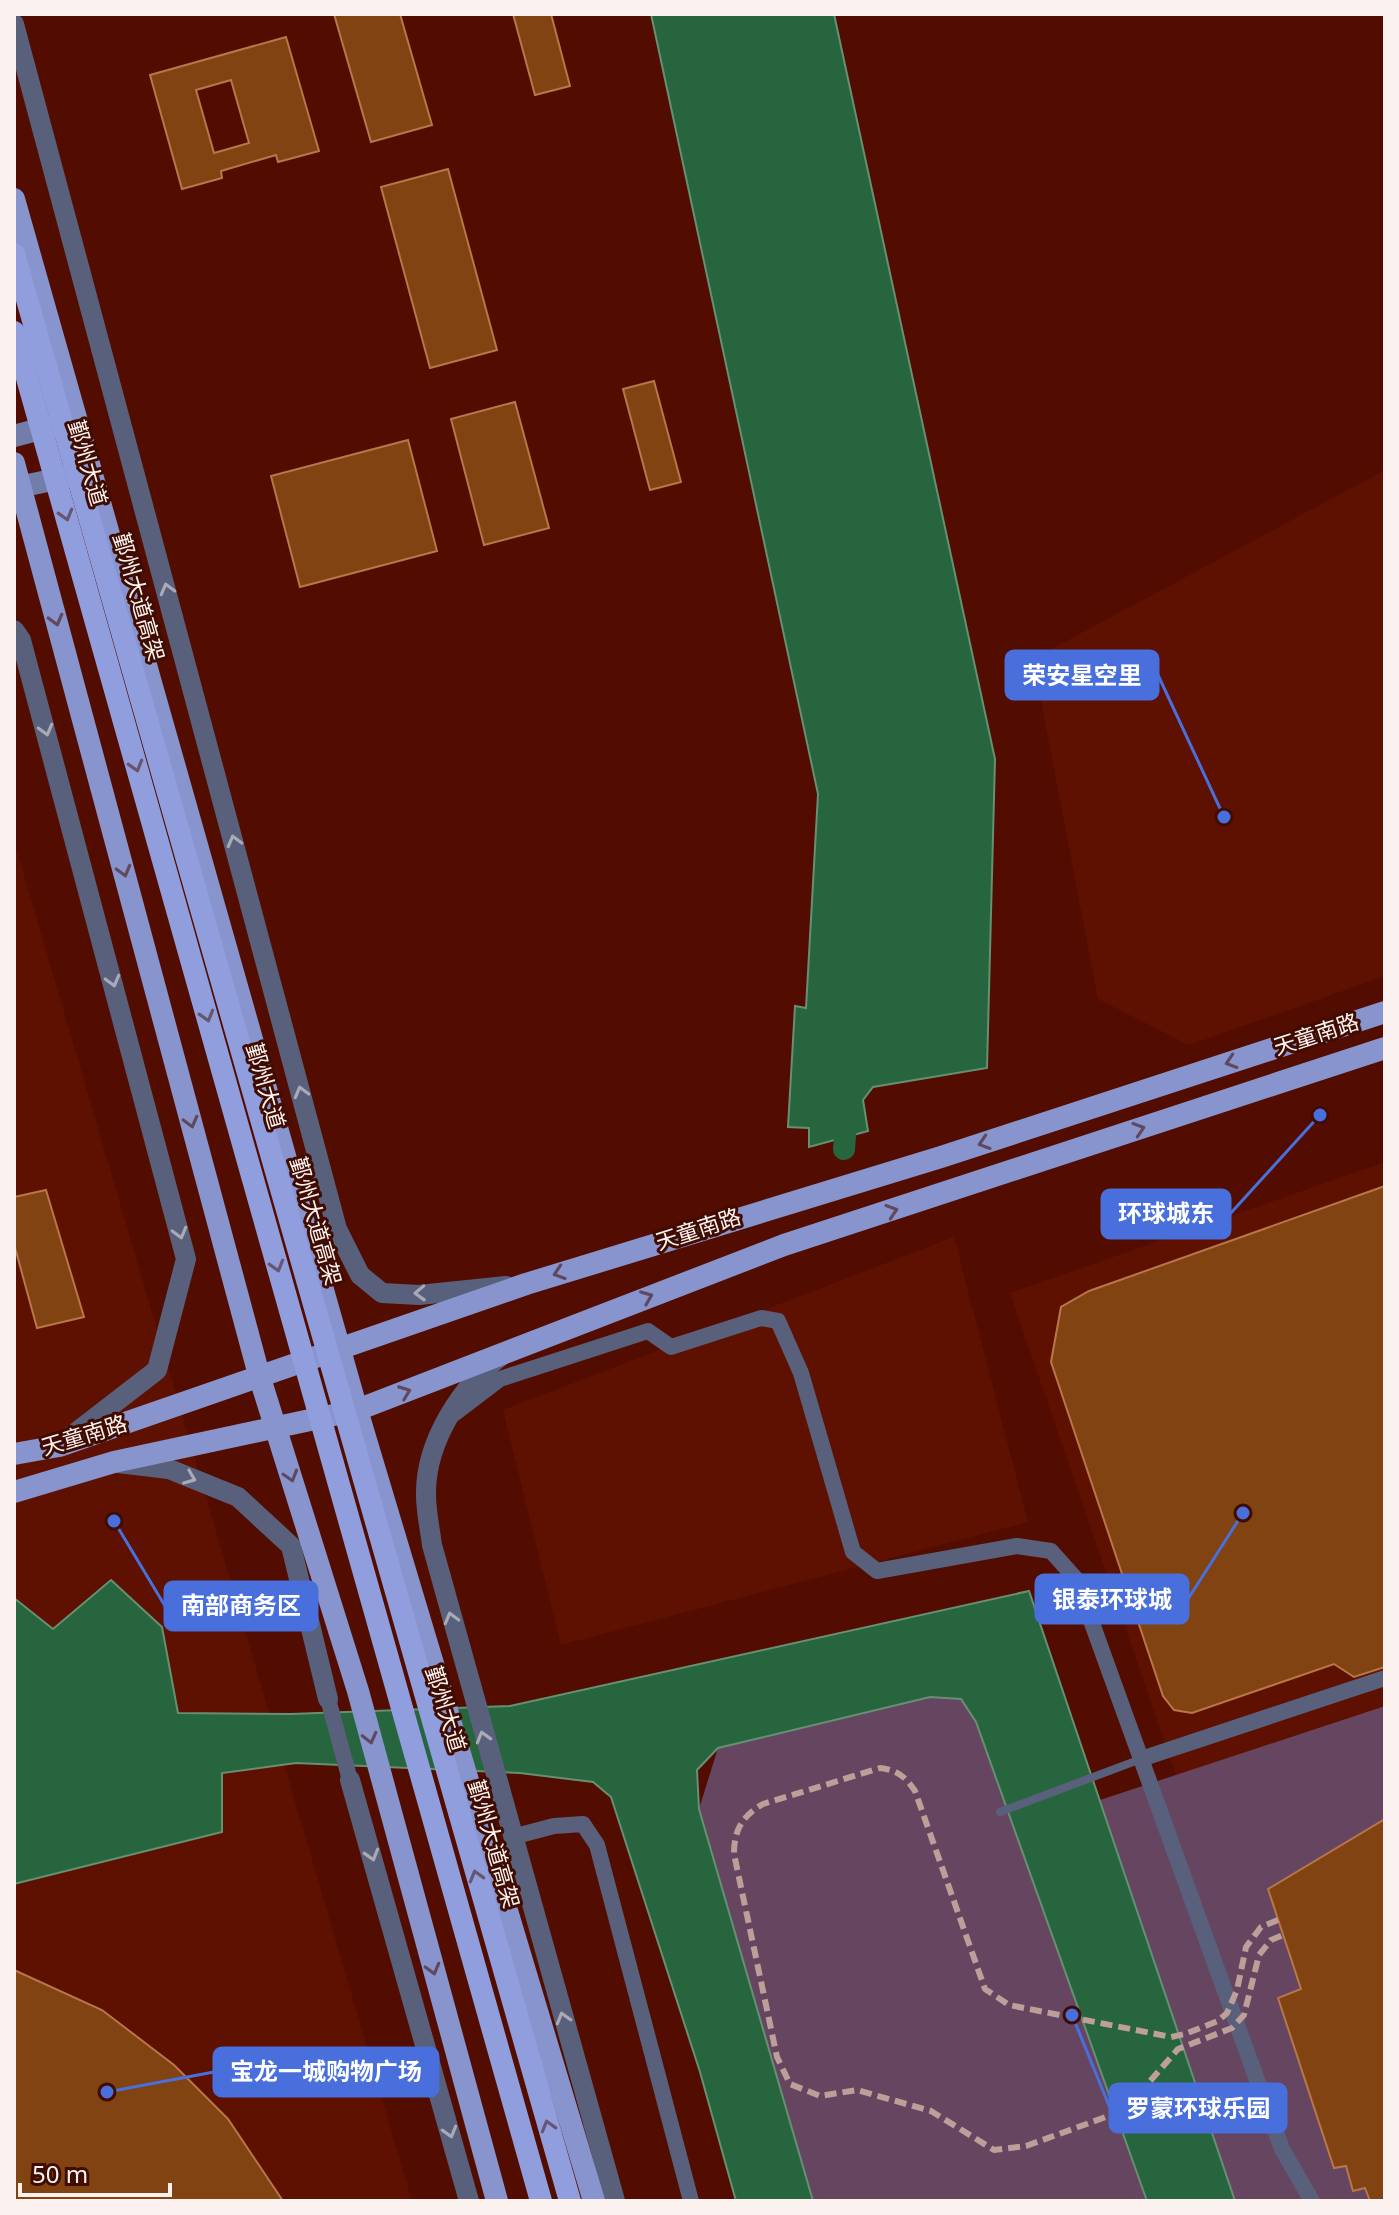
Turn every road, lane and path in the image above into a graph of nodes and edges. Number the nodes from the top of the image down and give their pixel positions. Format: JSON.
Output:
{"nodes":[{"id":1,"x":14,"y":24,"type":"edge"},
{"id":2,"x":14,"y":199,"type":"edge"},
{"id":3,"x":14,"y":254,"type":"edge"},
{"id":4,"x":14,"y":332,"type":"edge"},
{"id":5,"x":75,"y":420,"type":"junction"},
{"id":6,"x":14,"y":436,"type":"edge"},
{"id":7,"x":14,"y":463,"type":"edge"},
{"id":8,"x":90,"y":472,"type":"junction"},
{"id":9,"x":17,"y":487,"type":"edge"},
{"id":10,"x":14,"y":630,"type":"edge"},
{"id":11,"x":1385,"y":1012,"type":"edge"},
{"id":12,"x":1385,"y":1048,"type":"edge"},
{"id":13,"x":526,"y":1284,"type":"junction"},
{"id":14,"x":542,"y":1339,"type":"junction"},
{"id":15,"x":341,"y":1348,"type":"junction"},
{"id":16,"x":259,"y":1375,"type":"junction"},
{"id":17,"x":357,"y":1410,"type":"junction"},
{"id":18,"x":450,"y":1418,"type":"junction"},
{"id":19,"x":277,"y":1429,"type":"junction"},
{"id":20,"x":59,"y":1446,"type":"junction"},
{"id":21,"x":14,"y":1454,"type":"edge"},
{"id":22,"x":114,"y":1462,"type":"junction"},
{"id":23,"x":14,"y":1492,"type":"edge"},
{"id":24,"x":1385,"y":1678,"type":"edge"},
{"id":25,"x":328,"y":1699,"type":"joint"},
{"id":26,"x":1141,"y":1759,"type":"junction"},
{"id":27,"x":350,"y":1780,"type":"joint"},
{"id":28,"x":1000,"y":1812,"type":"dead end"},
{"id":29,"x":512,"y":1837,"type":"junction"},
{"id":30,"x":469,"y":2201,"type":"edge"},
{"id":31,"x":497,"y":2201,"type":"edge"},
{"id":32,"x":541,"y":2201,"type":"edge"},
{"id":33,"x":570,"y":2201,"type":"edge"},
{"id":34,"x":594,"y":2201,"type":"edge"},
{"id":35,"x":615,"y":2201,"type":"edge"},
{"id":36,"x":691,"y":2201,"type":"edge"},
{"id":37,"x":1312,"y":2201,"type":"edge"}],
"edges":[{"from":13,"to":1,"type":"street","name":"鄞州大道","one_way":true},
{"from":2,"to":5,"type":"main road","name":"鄞州大道"},
{"from":33,"to":3,"type":"highway","name":"鄞州大道高架","one_way":true,"bridge":true},
{"from":4,"to":32,"type":"highway","one_way":true,"bridge":true},
{"from":5,"to":6,"type":"main road"},
{"from":5,"to":8,"type":"main road","name":"鄞州大道"},
{"from":7,"to":9,"type":"main road"},
{"from":8,"to":9,"type":"main road"},
{"from":8,"to":15,"type":"main road","name":"鄞州大道"},
{"from":9,"to":16,"type":"main road","one_way":true},
{"from":10,"to":20,"type":"street","one_way":true},
{"from":11,"to":13,"type":"main road","name":"天童南路","one_way":true},
{"from":14,"to":12,"type":"main road","name":"天童南路","one_way":true},
{"from":13,"to":15,"type":"main road","name":"天童南路"},
{"from":17,"to":14,"type":"main road","name":"天童南路","one_way":true},
{"from":14,"to":18,"type":"street"},
{"from":15,"to":16,"type":"main road","name":"天童南路"},
{"from":15,"to":17,"type":"main road","name":"鄞州大道"},
{"from":16,"to":19,"type":"main road"},
{"from":16,"to":20,"type":"main road","name":"天童南路"},
{"from":17,"to":19,"type":"main road","name":"天童南路"},
{"from":17,"to":34,"type":"main road","name":"鄞州大道"},
{"from":18,"to":26,"type":"street"},
{"from":29,"to":18,"type":"street","one_way":true},
{"from":19,"to":22,"type":"main road","name":"天童南路"},
{"from":19,"to":31,"type":"main road","one_way":true},
{"from":20,"to":21,"type":"main road","name":"天童南路"},
{"from":22,"to":23,"type":"main road","name":"天童南路"},
{"from":22,"to":25,"type":"street","one_way":true},
{"from":24,"to":26,"type":"street"},
{"from":25,"to":27,"type":"street"},
{"from":26,"to":28,"type":"lane"},
{"from":26,"to":37,"type":"street"},
{"from":27,"to":30,"type":"street","one_way":true},
{"from":35,"to":29,"type":"street","one_way":true},
{"from":29,"to":36,"type":"street"}]}
